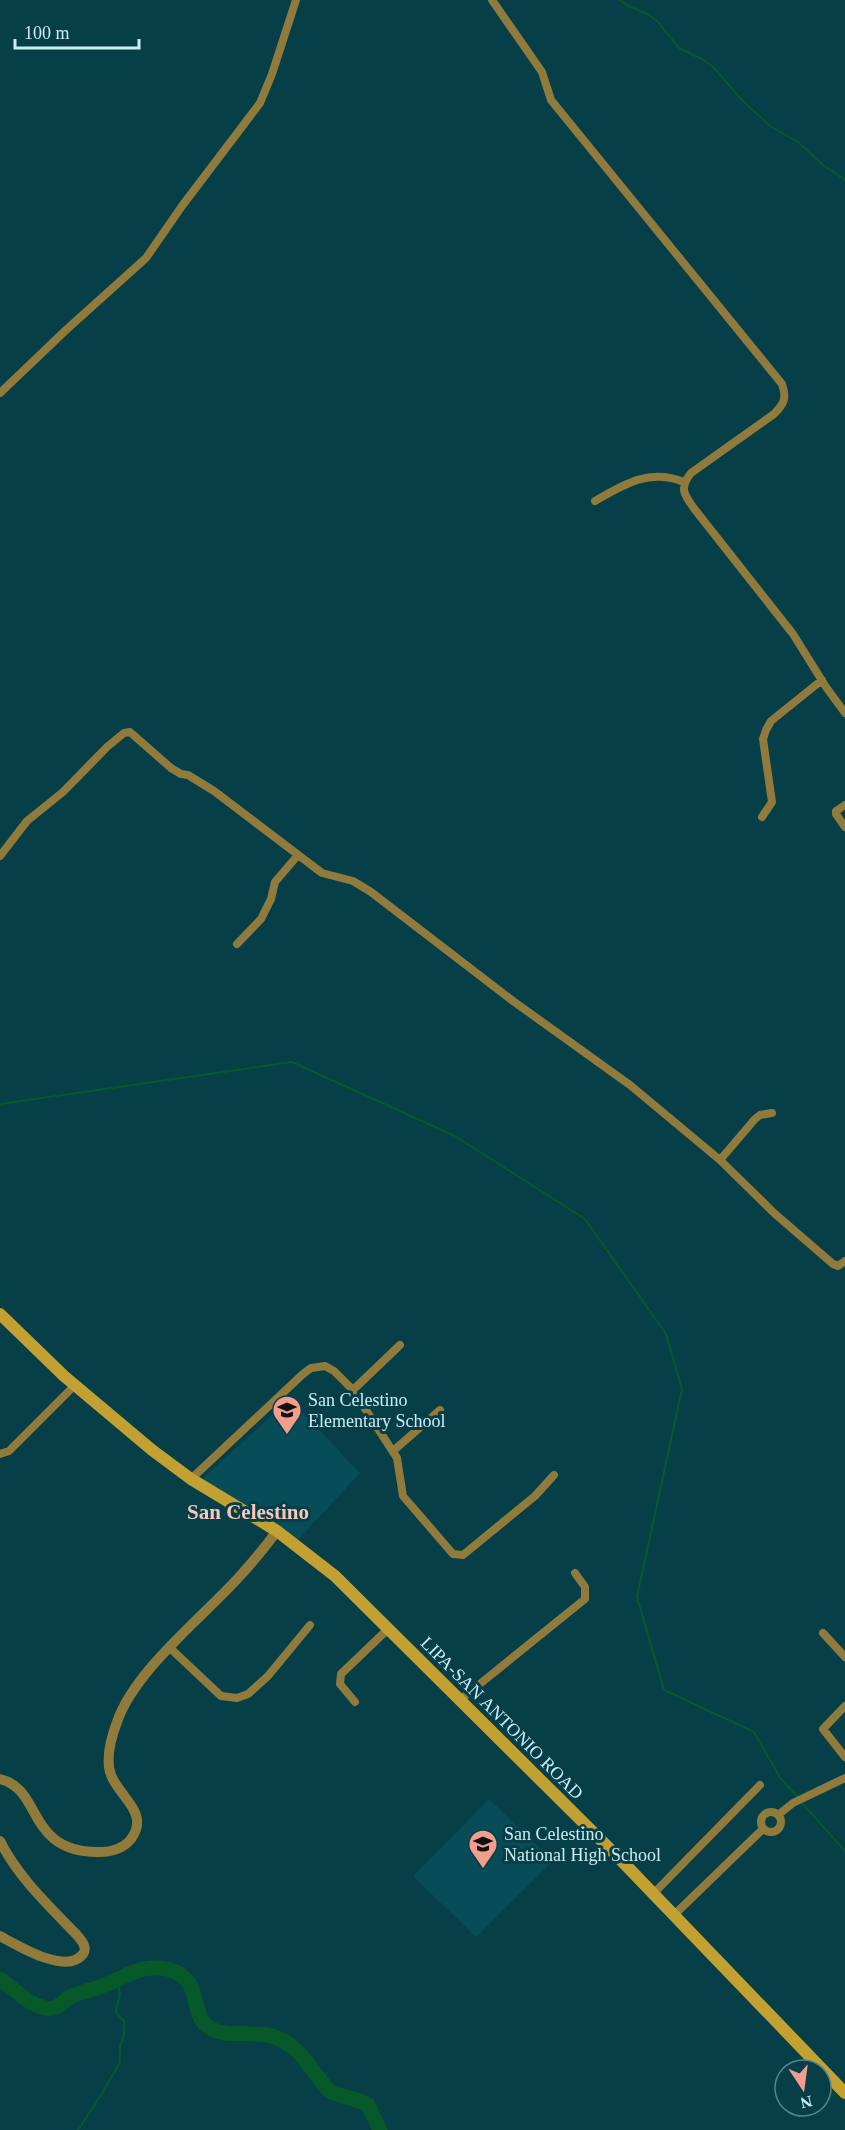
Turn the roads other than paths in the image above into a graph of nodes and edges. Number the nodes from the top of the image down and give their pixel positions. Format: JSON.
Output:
{"nodes":[{"id":1,"x":296,"y":0,"type":"edge"},
{"id":2,"x":492,"y":0,"type":"edge"},
{"id":3,"x":0,"y":393,"type":"edge"},
{"id":4,"x":684,"y":482,"type":"junction"},
{"id":5,"x":595,"y":501,"type":"dead end"},
{"id":6,"x":822,"y":680,"type":"junction"},
{"id":7,"x":845,"y":713,"type":"edge"},
{"id":8,"x":845,"y":805,"type":"edge"},
{"id":9,"x":762,"y":817,"type":"dead end"},
{"id":10,"x":845,"y":827,"type":"edge"},
{"id":11,"x":298,"y":855,"type":"junction"},
{"id":12,"x":0,"y":856,"type":"edge"},
{"id":13,"x":237,"y":944,"type":"dead end"},
{"id":14,"x":772,"y":1113,"type":"dead end"},
{"id":15,"x":720,"y":1160,"type":"junction"},
{"id":16,"x":845,"y":1261,"type":"edge"},
{"id":17,"x":0,"y":1314,"type":"edge"},
{"id":18,"x":400,"y":1345,"type":"dead end"},
{"id":19,"x":75,"y":1385,"type":"junction"},
{"id":20,"x":353,"y":1390,"type":"junction"},
{"id":21,"x":440,"y":1410,"type":"dead end"},
{"id":22,"x":393,"y":1451,"type":"junction"},
{"id":23,"x":0,"y":1454,"type":"edge"},
{"id":24,"x":554,"y":1475,"type":"dead end"},
{"id":25,"x":191,"y":1479,"type":"junction"},
{"id":26,"x":277,"y":1531,"type":"junction"},
{"id":27,"x":575,"y":1573,"type":"dead end"},
{"id":28,"x":310,"y":1625,"type":"dead end"},
{"id":29,"x":388,"y":1629,"type":"junction"},
{"id":30,"x":824,"y":1633,"type":"dead end"},
{"id":31,"x":170,"y":1648,"type":"junction"},
{"id":32,"x":845,"y":1657,"type":"edge"},
{"id":33,"x":460,"y":1700,"type":"junction"},
{"id":34,"x":355,"y":1702,"type":"dead end"},
{"id":35,"x":845,"y":1706,"type":"edge"},
{"id":36,"x":845,"y":1757,"type":"edge"},
{"id":37,"x":845,"y":1778,"type":"edge"},
{"id":38,"x":0,"y":1779,"type":"edge"},
{"id":39,"x":760,"y":1785,"type":"dead end"},
{"id":40,"x":778,"y":1815,"type":"junction"},
{"id":41,"x":763,"y":1828,"type":"junction"},
{"id":42,"x":0,"y":1840,"type":"edge"},
{"id":43,"x":654,"y":1894,"type":"junction"},
{"id":44,"x":674,"y":1915,"type":"junction"},
{"id":45,"x":0,"y":1936,"type":"edge"},
{"id":46,"x":845,"y":2093,"type":"edge"}],
"edges":[{"from":1,"to":3,"type":"street"},
{"from":2,"to":4,"type":"street"},
{"from":4,"to":5,"type":"street"},
{"from":4,"to":6,"type":"street"},
{"from":6,"to":7,"type":"street"},
{"from":6,"to":9,"type":"street"},
{"from":8,"to":10,"type":"street"},
{"from":11,"to":12,"type":"street"},
{"from":11,"to":13,"type":"street"},
{"from":11,"to":15,"type":"street"},
{"from":14,"to":15,"type":"street"},
{"from":15,"to":16,"type":"street"},
{"from":17,"to":19,"type":"main road","name":"LIPA-SAN ANTONIO ROAD"},
{"from":18,"to":20,"type":"street"},
{"from":19,"to":23,"type":"street"},
{"from":19,"to":25,"type":"main road","name":"LIPA-SAN ANTONIO ROAD"},
{"from":20,"to":22,"type":"street"},
{"from":20,"to":25,"type":"street"},
{"from":21,"to":22,"type":"street"},
{"from":22,"to":24,"type":"street"},
{"from":25,"to":26,"type":"main road","name":"LIPA-SAN ANTONIO ROAD"},
{"from":26,"to":29,"type":"main road","name":"LIPA-SAN ANTONIO ROAD"},
{"from":26,"to":31,"type":"street"},
{"from":27,"to":33,"type":"street"},
{"from":28,"to":31,"type":"street"},
{"from":29,"to":33,"type":"main road","name":"LIPA-SAN ANTONIO ROAD"},
{"from":29,"to":34,"type":"street"},
{"from":30,"to":32,"type":"street"},
{"from":31,"to":38,"type":"street"},
{"from":33,"to":43,"type":"main road","name":"LIPA-SAN ANTONIO ROAD"},
{"from":35,"to":36,"type":"street"},
{"from":37,"to":40,"type":"street"},
{"from":39,"to":43,"type":"street"},
{"from":40,"to":41,"type":"street"},
{"from":40,"to":41,"type":"street"},
{"from":41,"to":44,"type":"street"},
{"from":42,"to":45,"type":"street"},
{"from":43,"to":44,"type":"main road","name":"LIPA-SAN ANTONIO ROAD"},
{"from":44,"to":46,"type":"main road","name":"LIPA-SAN ANTONIO ROAD"}]}
